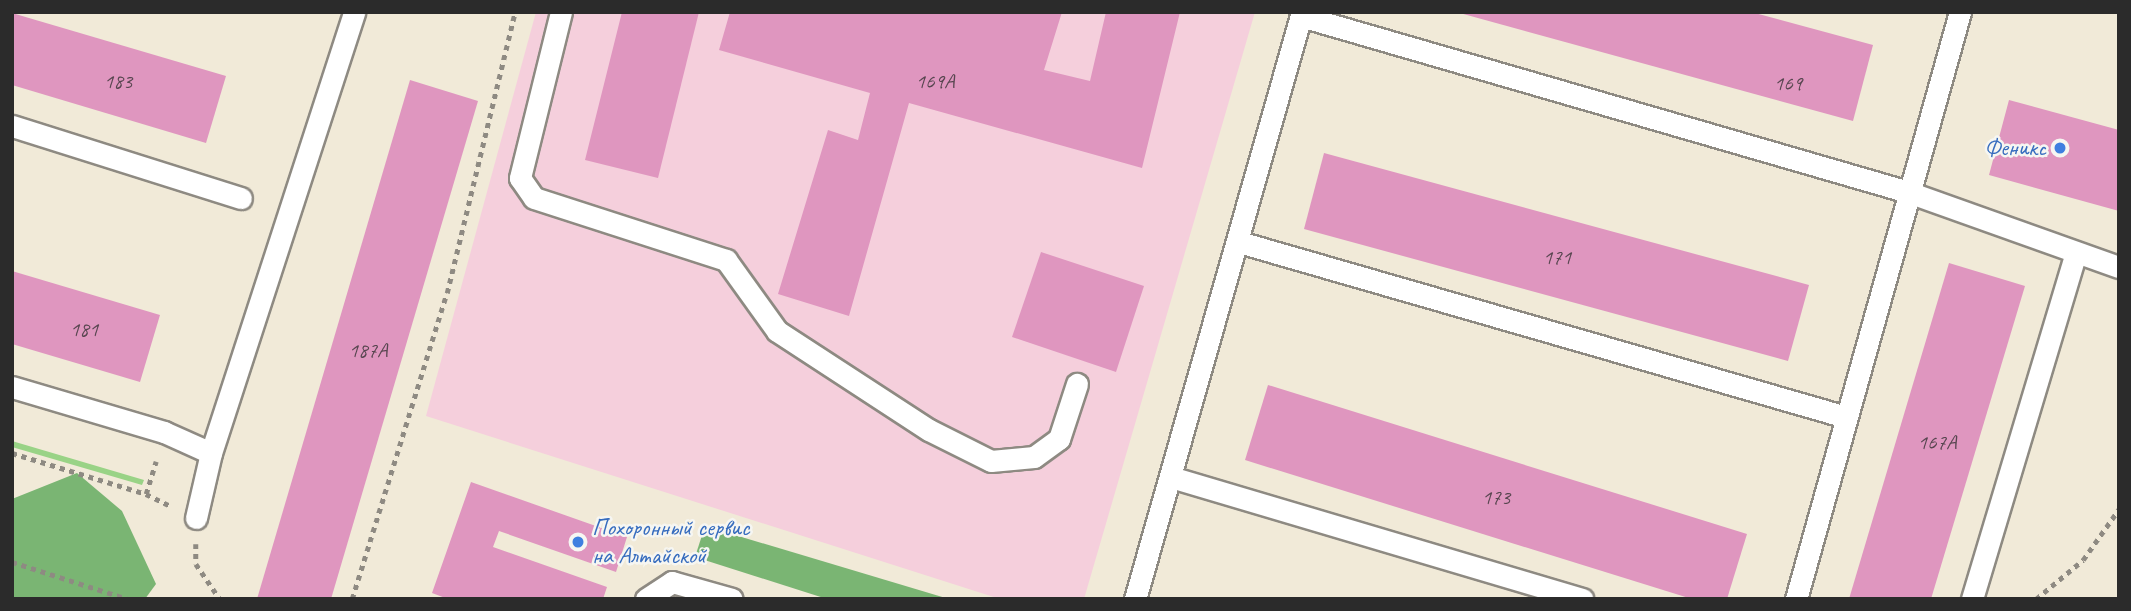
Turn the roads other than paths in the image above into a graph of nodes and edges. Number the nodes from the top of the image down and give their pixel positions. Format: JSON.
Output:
{"nodes":[{"id":1,"x":354,"y":12,"type":"edge"},
{"id":2,"x":561,"y":12,"type":"edge"},
{"id":3,"x":1960,"y":12,"type":"edge"},
{"id":4,"x":1302,"y":14,"type":"edge"},
{"id":5,"x":12,"y":126,"type":"edge"},
{"id":6,"x":1905,"y":191,"type":"junction"},
{"id":7,"x":241,"y":198,"type":"dead end"},
{"id":8,"x":1239,"y":242,"type":"junction"},
{"id":9,"x":2075,"y":256,"type":"junction"},
{"id":10,"x":2119,"y":267,"type":"edge"},
{"id":11,"x":1077,"y":384,"type":"dead end"},
{"id":12,"x":12,"y":387,"type":"edge"},
{"id":13,"x":1846,"y":417,"type":"junction"},
{"id":14,"x":211,"y":453,"type":"junction"},
{"id":15,"x":1174,"y":478,"type":"junction"},
{"id":16,"x":196,"y":518,"type":"road end"},
{"id":17,"x":646,"y":599,"type":"edge"},
{"id":18,"x":732,"y":599,"type":"edge"},
{"id":19,"x":1135,"y":599,"type":"edge"},
{"id":20,"x":1581,"y":599,"type":"edge"},
{"id":21,"x":1796,"y":599,"type":"edge"},
{"id":22,"x":1972,"y":599,"type":"edge"}],
"edges":[{"from":1,"to":14,"type":"lane"},
{"from":2,"to":11,"type":"lane"},
{"from":3,"to":6,"type":"lane"},
{"from":4,"to":6,"type":"lane"},
{"from":4,"to":8,"type":"lane"},
{"from":5,"to":7,"type":"lane"},
{"from":6,"to":9,"type":"lane"},
{"from":6,"to":13,"type":"lane"},
{"from":8,"to":13,"type":"lane"},
{"from":8,"to":15,"type":"lane"},
{"from":9,"to":10,"type":"lane"},
{"from":9,"to":22,"type":"lane"},
{"from":12,"to":14,"type":"lane"},
{"from":13,"to":21,"type":"lane"},
{"from":14,"to":16,"type":"lane"},
{"from":15,"to":19,"type":"lane"},
{"from":15,"to":20,"type":"lane"},
{"from":17,"to":18,"type":"lane"}]}
